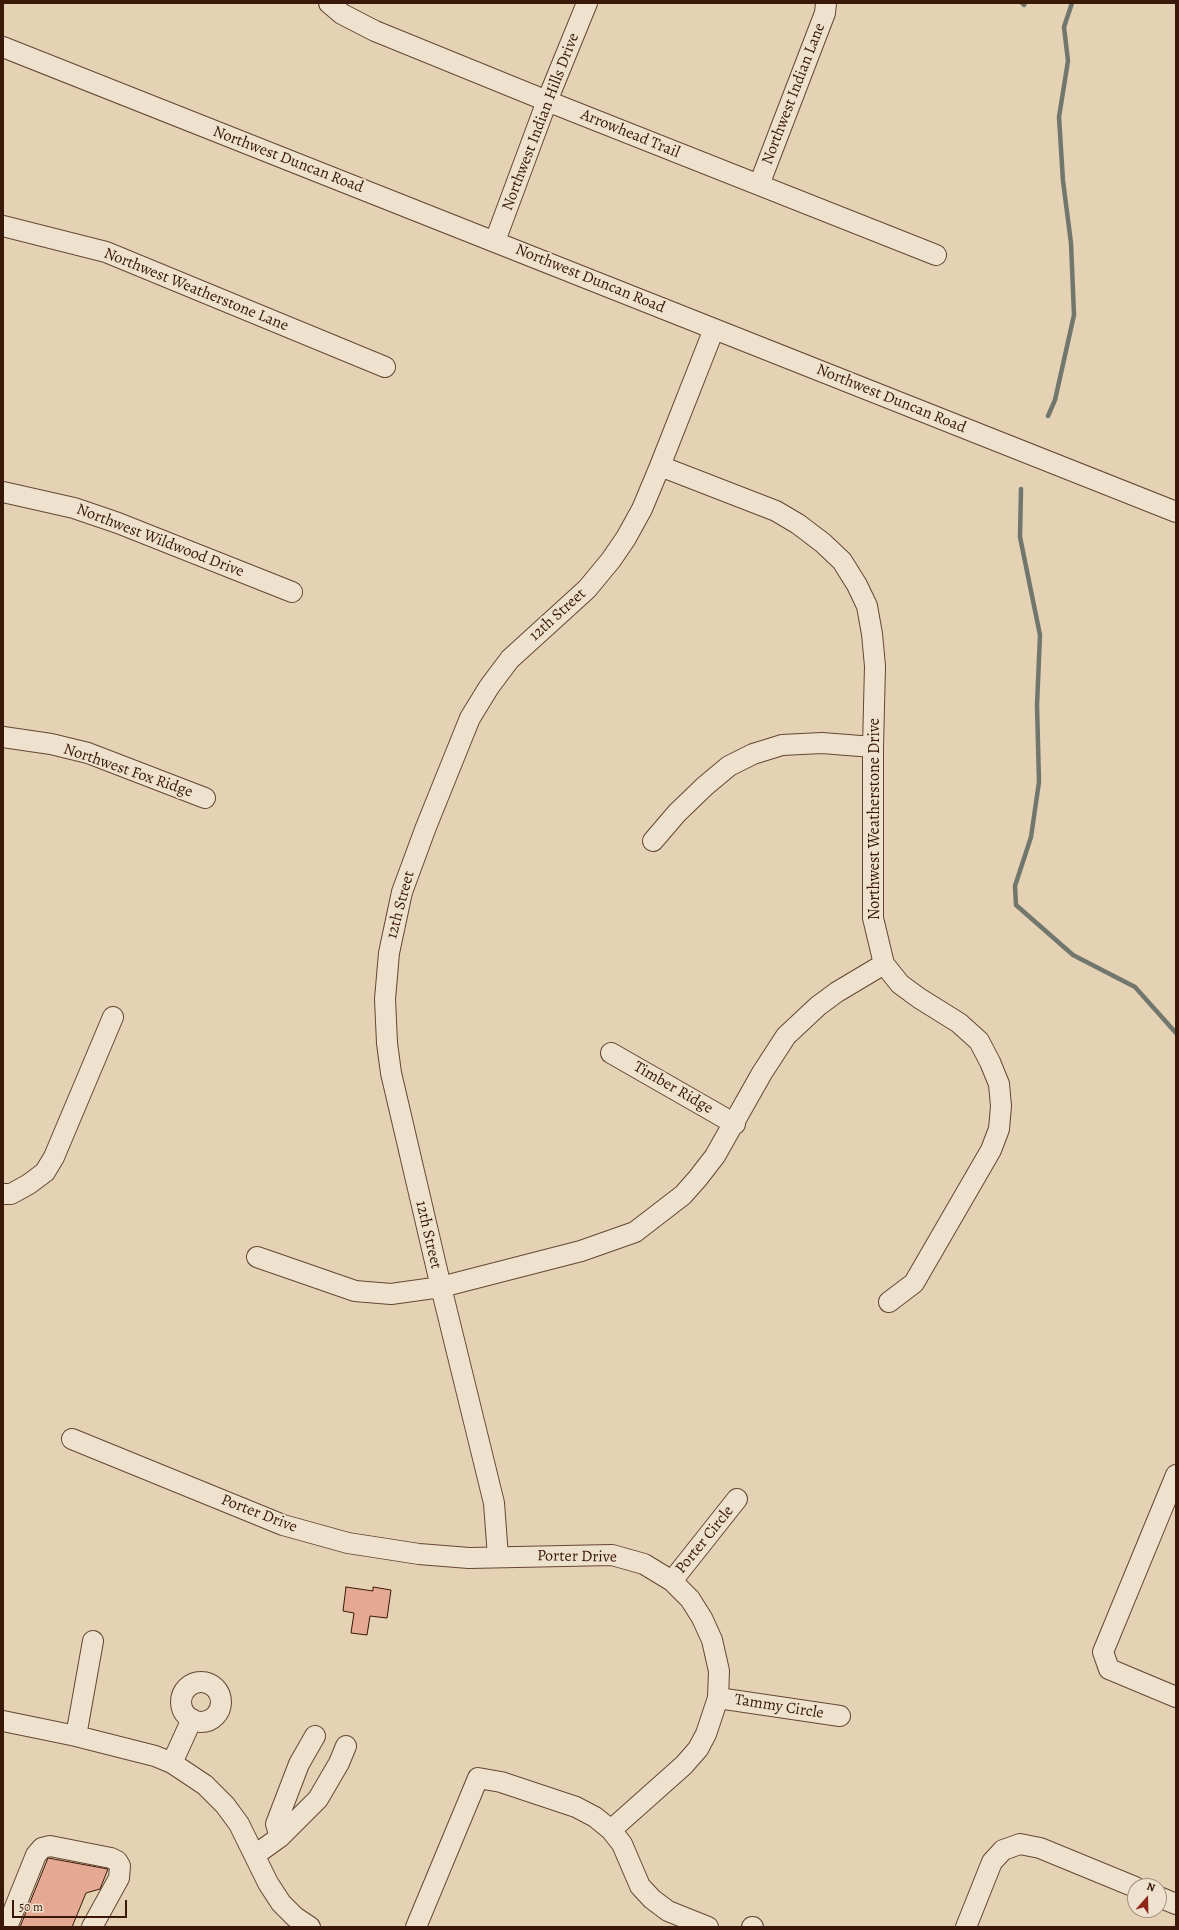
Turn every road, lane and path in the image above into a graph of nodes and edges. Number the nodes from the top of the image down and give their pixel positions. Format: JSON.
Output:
{"nodes":[{"id":1,"x":329,"y":3,"type":"edge"},
{"id":2,"x":587,"y":3,"type":"edge"},
{"id":3,"x":826,"y":3,"type":"edge"},
{"id":4,"x":3,"y":47,"type":"edge"},
{"id":5,"x":547,"y":101,"type":"junction"},
{"id":6,"x":759,"y":185,"type":"junction"},
{"id":7,"x":3,"y":226,"type":"edge"},
{"id":8,"x":495,"y":241,"type":"junction"},
{"id":9,"x":936,"y":254,"type":"dead end"},
{"id":10,"x":714,"y":329,"type":"junction"},
{"id":11,"x":385,"y":367,"type":"dead end"},
{"id":12,"x":660,"y":466,"type":"junction"},
{"id":13,"x":3,"y":492,"type":"edge"},
{"id":14,"x":1176,"y":512,"type":"edge"},
{"id":15,"x":292,"y":592,"type":"dead end"},
{"id":16,"x":3,"y":737,"type":"edge"},
{"id":17,"x":873,"y":746,"type":"junction"},
{"id":18,"x":204,"y":798,"type":"dead end"},
{"id":19,"x":653,"y":841,"type":"dead end"},
{"id":20,"x":884,"y":964,"type":"junction"},
{"id":21,"x":113,"y":1017,"type":"dead end"},
{"id":22,"x":611,"y":1053,"type":"dead end"},
{"id":23,"x":735,"y":1124,"type":"junction"},
{"id":24,"x":3,"y":1194,"type":"edge"},
{"id":25,"x":257,"y":1257,"type":"dead end"},
{"id":26,"x":441,"y":1287,"type":"junction"},
{"id":27,"x":889,"y":1302,"type":"dead end"},
{"id":28,"x":72,"y":1439,"type":"dead end"},
{"id":29,"x":1176,"y":1475,"type":"edge"},
{"id":30,"x":737,"y":1500,"type":"dead end"},
{"id":31,"x":498,"y":1557,"type":"junction"},
{"id":32,"x":672,"y":1581,"type":"junction"},
{"id":33,"x":93,"y":1640,"type":"dead end"},
{"id":34,"x":1176,"y":1697,"type":"edge"},
{"id":35,"x":718,"y":1698,"type":"junction"},
{"id":36,"x":840,"y":1716,"type":"dead end"},
{"id":37,"x":192,"y":1719,"type":"dead end"},
{"id":38,"x":3,"y":1721,"type":"edge"},
{"id":39,"x":76,"y":1736,"type":"junction"},
{"id":40,"x":315,"y":1736,"type":"dead end"},
{"id":41,"x":346,"y":1746,"type":"dead end"},
{"id":42,"x":172,"y":1762,"type":"junction"},
{"id":43,"x":611,"y":1830,"type":"junction"},
{"id":44,"x":280,"y":1837,"type":"junction"},
{"id":45,"x":255,"y":1856,"type":"junction"},
{"id":46,"x":1127,"y":1884,"type":"edge"},
{"id":47,"x":7,"y":1927,"type":"edge"},
{"id":48,"x":92,"y":1927,"type":"edge"},
{"id":49,"x":310,"y":1927,"type":"edge"},
{"id":50,"x":416,"y":1927,"type":"edge"},
{"id":51,"x":708,"y":1927,"type":"edge"},
{"id":52,"x":966,"y":1927,"type":"edge"}],
"edges":[{"from":1,"to":5,"type":"street","name":"Arrowhead Trail"},
{"from":2,"to":5,"type":"street","name":"Northwest Indian Hills Drive"},
{"from":3,"to":6,"type":"street","name":"Northwest Indian Lane"},
{"from":4,"to":8,"type":"street","name":"Northwest Duncan Road"},
{"from":5,"to":6,"type":"street","name":"Arrowhead Trail"},
{"from":5,"to":8,"type":"street","name":"Northwest Indian Hills Drive"},
{"from":6,"to":9,"type":"street","name":"Arrowhead Trail"},
{"from":7,"to":11,"type":"street","name":"Northwest Weatherstone Lane"},
{"from":8,"to":10,"type":"street","name":"Northwest Duncan Road"},
{"from":10,"to":12,"type":"street","name":"12th Street"},
{"from":10,"to":14,"type":"street","name":"Northwest Duncan Road"},
{"from":12,"to":17,"type":"street","name":"Northwest Weatherstone Drive"},
{"from":12,"to":26,"type":"street","name":"12th Street"},
{"from":13,"to":15,"type":"street","name":"Northwest Wildwood Drive"},
{"from":16,"to":18,"type":"street","name":"Northwest Fox Ridge"},
{"from":17,"to":19,"type":"street"},
{"from":17,"to":20,"type":"street","name":"Northwest Weatherstone Drive"},
{"from":20,"to":23,"type":"street"},
{"from":20,"to":27,"type":"street","name":"Northwest Weatherstone Drive"},
{"from":21,"to":24,"type":"street"},
{"from":22,"to":23,"type":"street","name":"Timber Ridge"},
{"from":23,"to":26,"type":"street"},
{"from":25,"to":26,"type":"street"},
{"from":26,"to":31,"type":"street","name":"12th Street"},
{"from":28,"to":31,"type":"street","name":"Porter Drive"},
{"from":29,"to":34,"type":"street"},
{"from":30,"to":32,"type":"street","name":"Porter Circle"},
{"from":31,"to":32,"type":"street","name":"Porter Drive"},
{"from":32,"to":35,"type":"street","name":"Porter Drive"},
{"from":33,"to":39,"type":"street"},
{"from":35,"to":36,"type":"street","name":"Tammy Circle"},
{"from":35,"to":43,"type":"street","name":"Porter Drive"},
{"from":37,"to":42,"type":"street"},
{"from":38,"to":39,"type":"street"},
{"from":39,"to":42,"type":"street"},
{"from":40,"to":44,"type":"street"},
{"from":41,"to":44,"type":"street"},
{"from":42,"to":45,"type":"street"},
{"from":43,"to":50,"type":"street"},
{"from":43,"to":51,"type":"street"},
{"from":44,"to":45,"type":"street"},
{"from":45,"to":49,"type":"street"},
{"from":46,"to":52,"type":"street"},
{"from":47,"to":48,"type":"street"}]}
